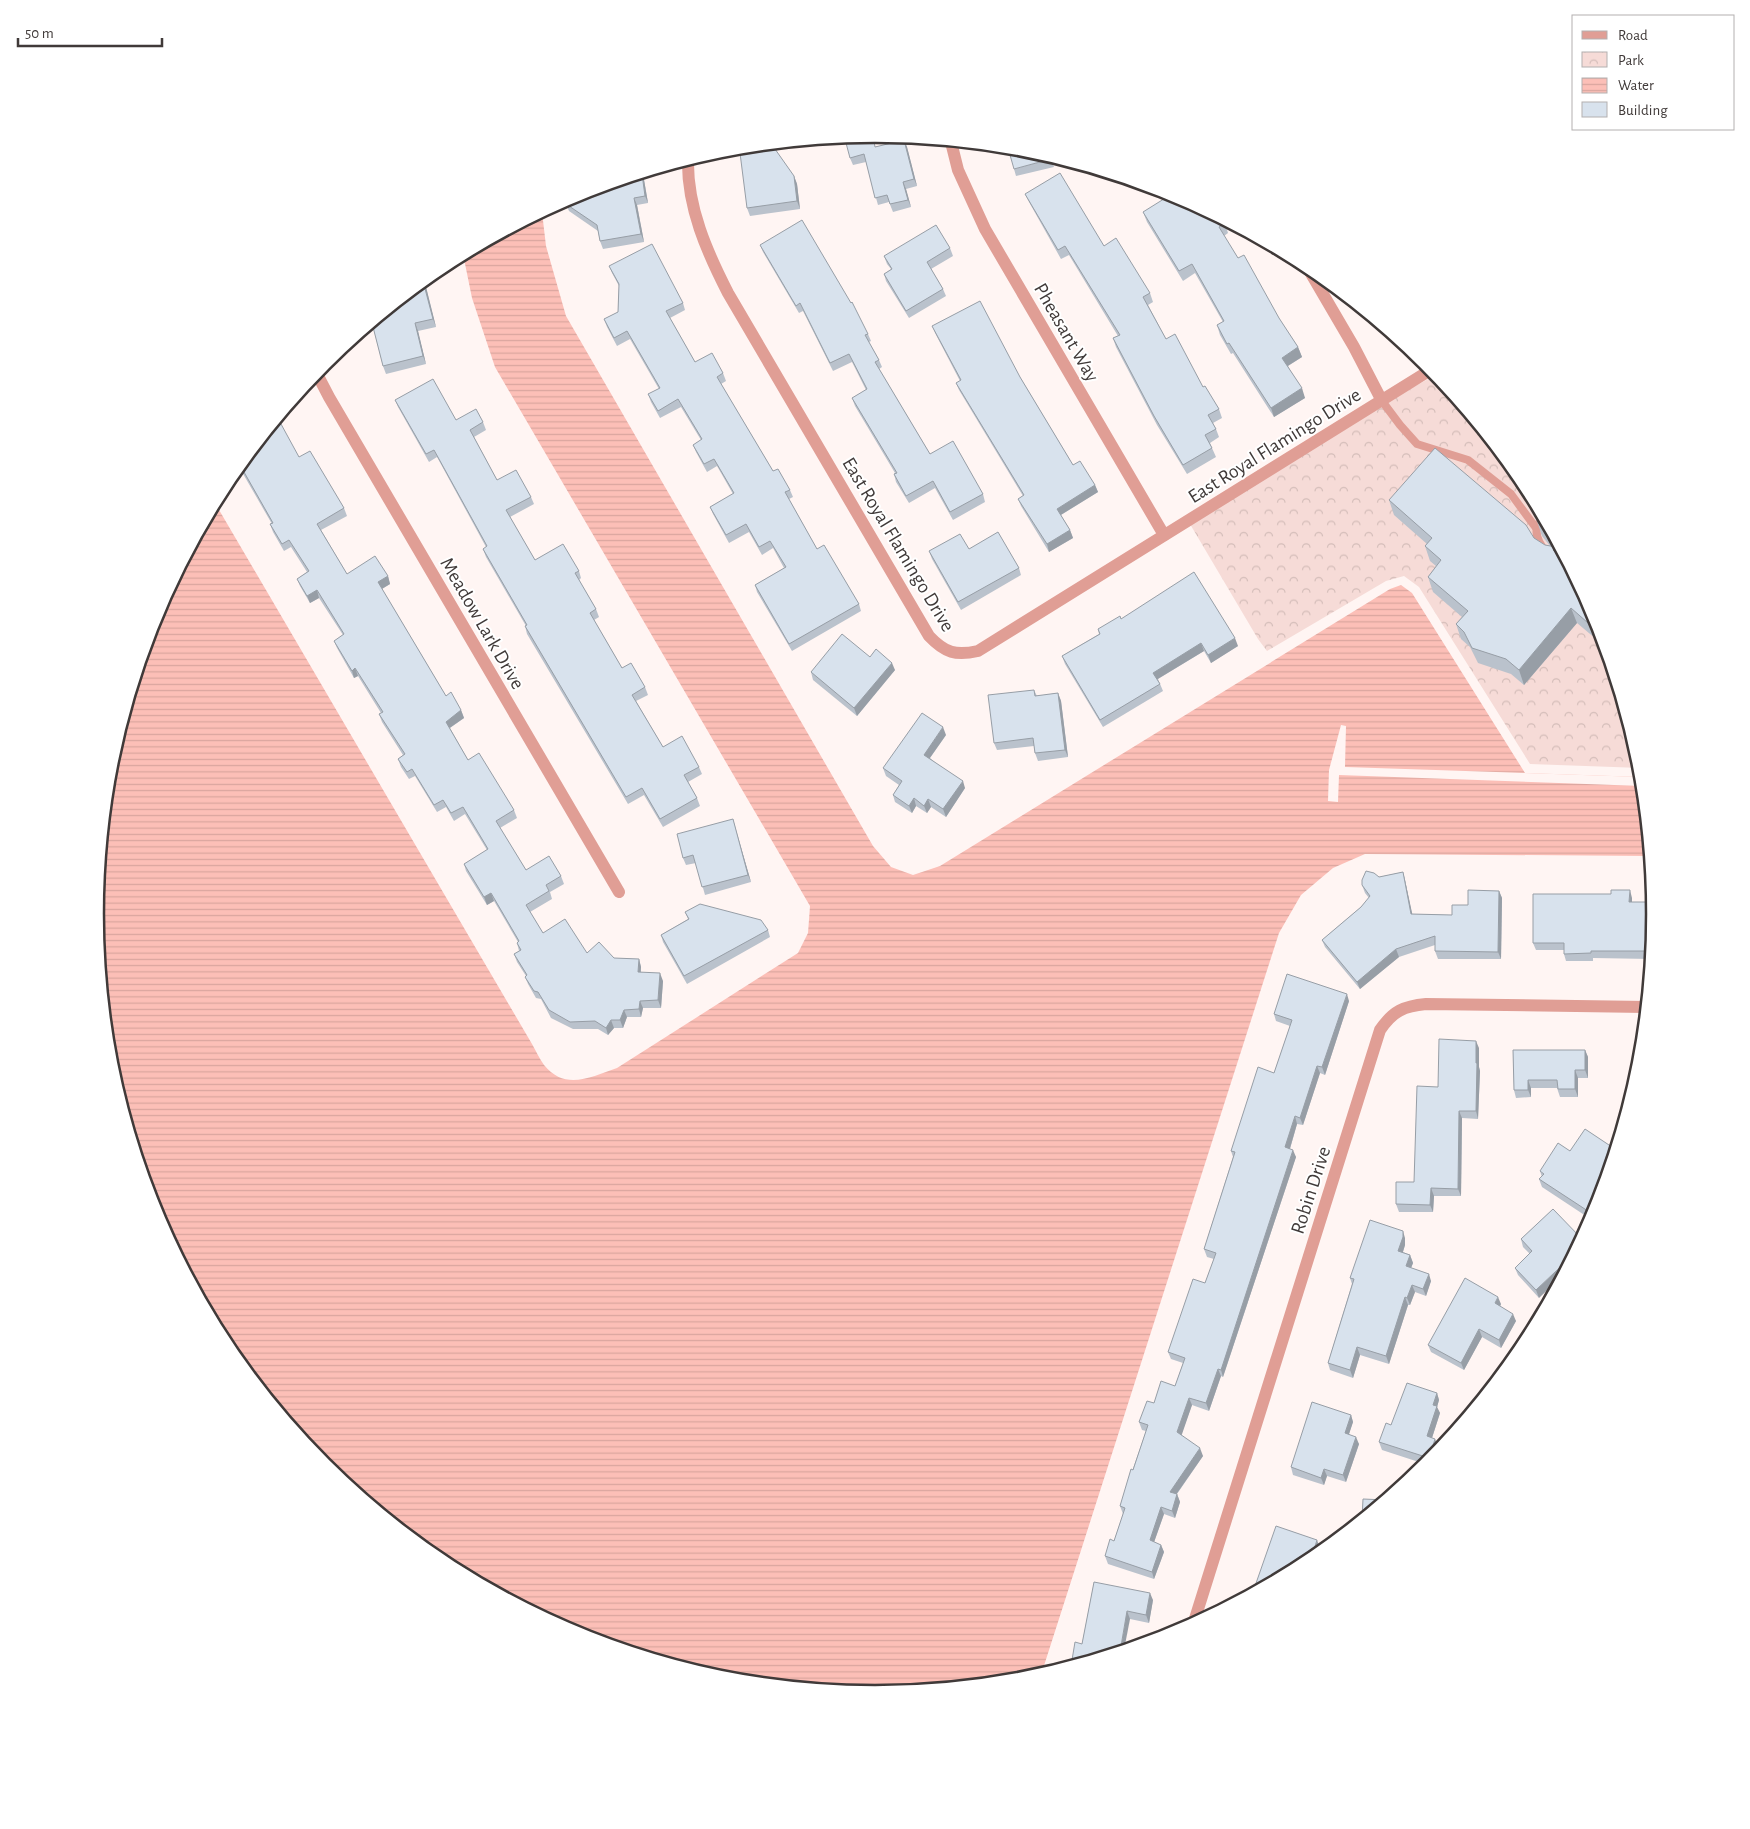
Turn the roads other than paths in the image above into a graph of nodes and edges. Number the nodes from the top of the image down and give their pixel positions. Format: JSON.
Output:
{"nodes":[{"id":1,"x":952,"y":148,"type":"edge"},
{"id":2,"x":689,"y":167,"type":"edge"},
{"id":3,"x":1316,"y":282,"type":"edge"},
{"id":4,"x":1425,"y":374,"type":"edge"},
{"id":5,"x":320,"y":380,"type":"edge"},
{"id":6,"x":1382,"y":401,"type":"junction"},
{"id":7,"x":1539,"y":522,"type":"edge"},
{"id":8,"x":1536,"y":528,"type":"junction"},
{"id":9,"x":1164,"y":535,"type":"junction"},
{"id":10,"x":1549,"y":553,"type":"edge"},
{"id":11,"x":619,"y":892,"type":"dead end"},
{"id":12,"x":1641,"y":1007,"type":"edge"},
{"id":13,"x":1196,"y":1615,"type":"edge"}],
"edges":[{"from":1,"to":9,"type":"street","name":"Pheasant Way"},
{"from":2,"to":9,"type":"street","name":"East Royal Flamingo Drive"},
{"from":3,"to":6,"type":"street"},
{"from":4,"to":6,"type":"street","name":"East Royal Flamingo Drive"},
{"from":5,"to":11,"type":"street","name":"Meadow Lark Drive"},
{"from":6,"to":8,"type":"lane"},
{"from":6,"to":9,"type":"street","name":"East Royal Flamingo Drive"},
{"from":7,"to":8,"type":"lane"},
{"from":8,"to":10,"type":"lane"},
{"from":12,"to":13,"type":"street","name":"Robin Drive"}]}
